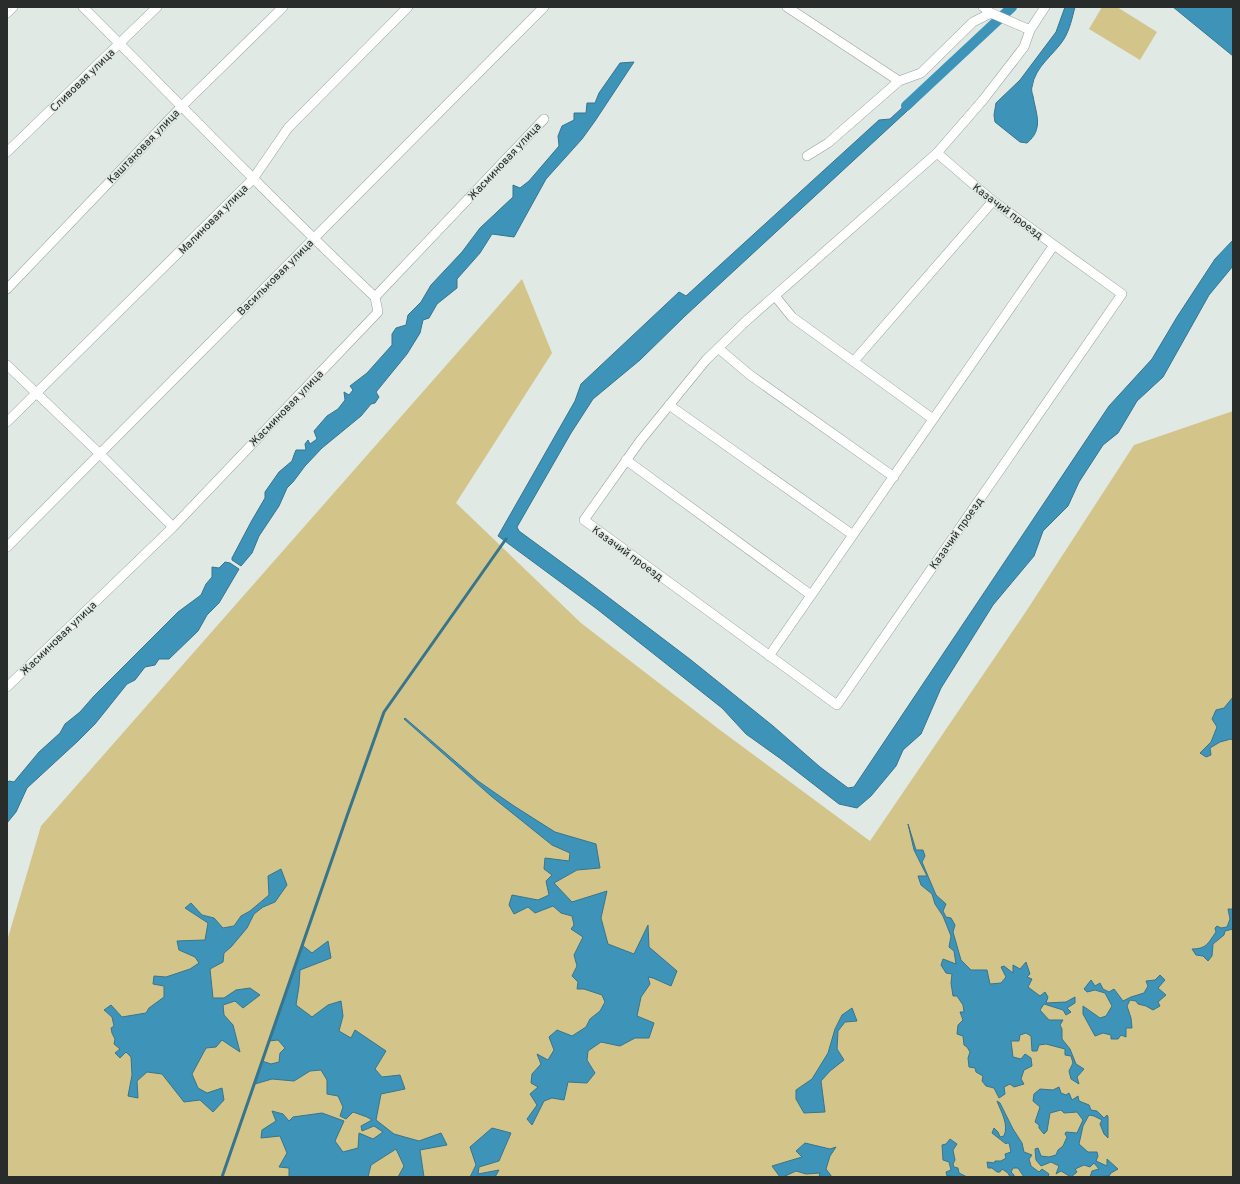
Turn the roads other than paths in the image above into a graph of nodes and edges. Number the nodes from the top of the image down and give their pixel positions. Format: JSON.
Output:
{"nodes":[{"id":1,"x":13,"y":7,"type":"edge"},
{"id":2,"x":83,"y":7,"type":"edge"},
{"id":3,"x":157,"y":7,"type":"edge"},
{"id":4,"x":283,"y":7,"type":"edge"},
{"id":5,"x":408,"y":7,"type":"edge"},
{"id":6,"x":544,"y":7,"type":"edge"},
{"id":7,"x":787,"y":7,"type":"edge"},
{"id":8,"x":983,"y":7,"type":"edge"},
{"id":9,"x":1045,"y":7,"type":"edge"},
{"id":10,"x":7,"y":13,"type":"edge"},
{"id":11,"x":991,"y":13,"type":"junction"},
{"id":12,"x":1030,"y":30,"type":"junction"},
{"id":13,"x":120,"y":44,"type":"junction"},
{"id":14,"x":899,"y":81,"type":"junction"},
{"id":15,"x":181,"y":107,"type":"junction"},
{"id":16,"x":544,"y":119,"type":"dead end"},
{"id":17,"x":7,"y":152,"type":"edge"},
{"id":18,"x":937,"y":153,"type":"junction"},
{"id":19,"x":806,"y":156,"type":"dead end"},
{"id":20,"x":253,"y":179,"type":"junction"},
{"id":21,"x":993,"y":201,"type":"junction"},
{"id":22,"x":314,"y":239,"type":"junction"},
{"id":23,"x":1054,"y":246,"type":"junction"},
{"id":24,"x":7,"y":289,"type":"edge"},
{"id":25,"x":775,"y":296,"type":"junction"},
{"id":26,"x":375,"y":297,"type":"junction"},
{"id":27,"x":718,"y":348,"type":"junction"},
{"id":28,"x":854,"y":362,"type":"junction"},
{"id":29,"x":7,"y":365,"type":"edge"},
{"id":30,"x":37,"y":394,"type":"junction"},
{"id":31,"x":669,"y":405,"type":"junction"},
{"id":32,"x":934,"y":419,"type":"junction"},
{"id":33,"x":7,"y":422,"type":"edge"},
{"id":34,"x":100,"y":454,"type":"junction"},
{"id":35,"x":626,"y":460,"type":"junction"},
{"id":36,"x":894,"y":477,"type":"junction"},
{"id":37,"x":173,"y":527,"type":"junction"},
{"id":38,"x":853,"y":535,"type":"junction"},
{"id":39,"x":7,"y":548,"type":"edge"},
{"id":40,"x":811,"y":595,"type":"junction"},
{"id":41,"x":769,"y":656,"type":"junction"},
{"id":42,"x":7,"y":685,"type":"edge"}],
"edges":[{"from":1,"to":10,"type":"street"},
{"from":2,"to":13,"type":"street"},
{"from":3,"to":13,"type":"street","name":"Сливовая улица"},
{"from":4,"to":15,"type":"street","name":"Каштановая улица"},
{"from":5,"to":20,"type":"street","name":"Малиновая улица"},
{"from":6,"to":22,"type":"street","name":"Васильковая улица"},
{"from":7,"to":14,"type":"street"},
{"from":8,"to":11,"type":"street"},
{"from":9,"to":12,"type":"street"},
{"from":11,"to":12,"type":"street"},
{"from":11,"to":14,"type":"street"},
{"from":12,"to":18,"type":"street"},
{"from":13,"to":15,"type":"street"},
{"from":13,"to":17,"type":"street","name":"Сливовая улица"},
{"from":14,"to":19,"type":"street"},
{"from":15,"to":20,"type":"street"},
{"from":15,"to":24,"type":"street","name":"Каштановая улица"},
{"from":16,"to":26,"type":"street","name":"Жасминовая улица"},
{"from":18,"to":21,"type":"street","name":"Казачий проезд"},
{"from":18,"to":25,"type":"street"},
{"from":20,"to":22,"type":"street"},
{"from":20,"to":30,"type":"street","name":"Малиновая улица"},
{"from":21,"to":23,"type":"street","name":"Казачий проезд"},
{"from":21,"to":28,"type":"street"},
{"from":22,"to":26,"type":"street"},
{"from":22,"to":34,"type":"street","name":"Васильковая улица"},
{"from":23,"to":32,"type":"street"},
{"from":23,"to":41,"type":"street","name":"Казачий проезд"},
{"from":25,"to":27,"type":"street"},
{"from":25,"to":28,"type":"street"},
{"from":26,"to":37,"type":"street","name":"Жасминовая улица"},
{"from":27,"to":31,"type":"street"},
{"from":27,"to":36,"type":"street"},
{"from":28,"to":32,"type":"street"},
{"from":29,"to":30,"type":"street"},
{"from":30,"to":33,"type":"street","name":"Малиновая улица"},
{"from":30,"to":34,"type":"street"},
{"from":31,"to":35,"type":"street"},
{"from":31,"to":38,"type":"street"},
{"from":32,"to":36,"type":"street"},
{"from":34,"to":37,"type":"street"},
{"from":34,"to":39,"type":"street","name":"Васильковая улица"},
{"from":35,"to":40,"type":"street"},
{"from":35,"to":41,"type":"street","name":"Казачий проезд"},
{"from":36,"to":38,"type":"street"},
{"from":37,"to":42,"type":"street","name":"Жасминовая улица"},
{"from":38,"to":40,"type":"street"},
{"from":40,"to":41,"type":"street"}]}
